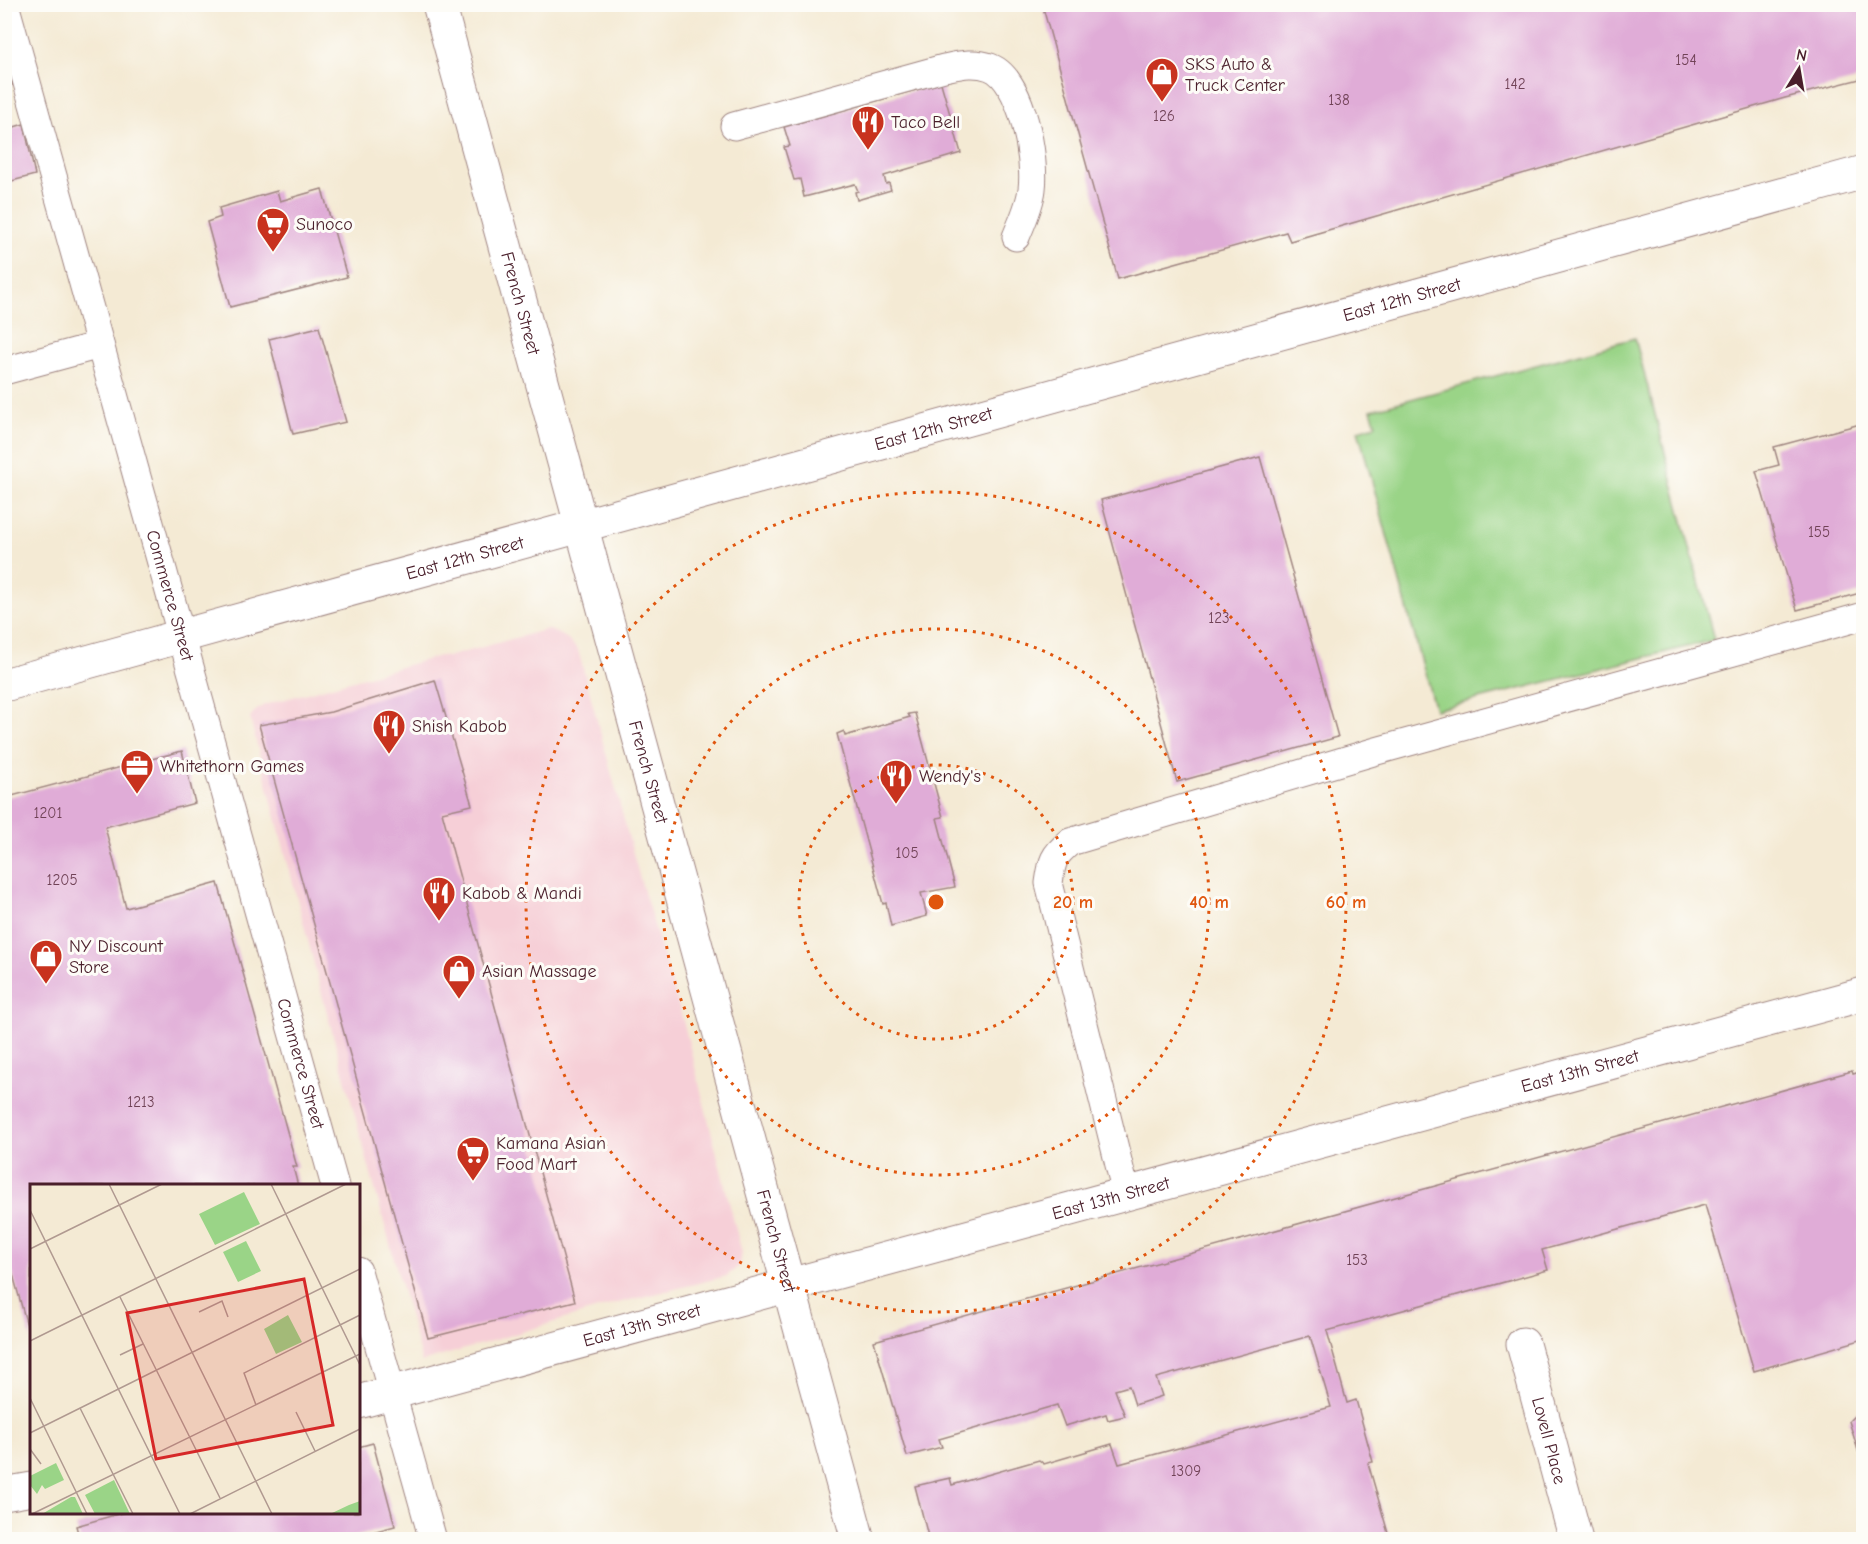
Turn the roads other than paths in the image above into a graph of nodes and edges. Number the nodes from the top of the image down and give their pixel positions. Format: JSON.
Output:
{"nodes":[{"id":1,"x":5,"y":4,"type":"edge"},
{"id":2,"x":439,"y":4,"type":"edge"},
{"id":3,"x":734,"y":126,"type":"dead end"},
{"id":4,"x":1863,"y":172,"type":"edge"},
{"id":5,"x":1016,"y":237,"type":"dead end"},
{"id":6,"x":100,"y":345,"type":"junction"},
{"id":7,"x":4,"y":371,"type":"edge"},
{"id":8,"x":581,"y":526,"type":"junction"},
{"id":9,"x":1863,"y":616,"type":"edge"},
{"id":10,"x":181,"y":637,"type":"junction"},
{"id":11,"x":4,"y":685,"type":"edge"},
{"id":12,"x":1863,"y":993,"type":"edge"},
{"id":13,"x":335,"y":1184,"type":"edge"},
{"id":14,"x":1126,"y":1193,"type":"junction"},
{"id":15,"x":360,"y":1278,"type":"edge"},
{"id":16,"x":788,"y":1286,"type":"junction"},
{"id":17,"x":1523,"y":1344,"type":"dead end"},
{"id":18,"x":393,"y":1393,"type":"junction"},
{"id":19,"x":360,"y":1401,"type":"edge"},
{"id":20,"x":30,"y":1489,"type":"edge"},
{"id":21,"x":4,"y":1494,"type":"edge"},
{"id":22,"x":433,"y":1539,"type":"edge"},
{"id":23,"x":858,"y":1539,"type":"edge"},
{"id":24,"x":1576,"y":1539,"type":"edge"}],
"edges":[{"from":1,"to":6,"type":"lane","name":"Commerce Street"},
{"from":2,"to":8,"type":"main road","name":"French Street"},
{"from":3,"to":5,"type":"lane"},
{"from":4,"to":8,"type":"main road","name":"East 12th Street"},
{"from":6,"to":7,"type":"lane"},
{"from":6,"to":10,"type":"lane","name":"Commerce Street"},
{"from":8,"to":10,"type":"main road","name":"East 12th Street"},
{"from":8,"to":16,"type":"main road","name":"French Street"},
{"from":9,"to":14,"type":"lane"},
{"from":10,"to":11,"type":"main road","name":"East 12th Street"},
{"from":10,"to":13,"type":"lane","name":"Commerce Street"},
{"from":12,"to":14,"type":"main road","name":"East 13th Street"},
{"from":14,"to":16,"type":"main road","name":"East 13th Street"},
{"from":15,"to":18,"type":"lane"},
{"from":16,"to":18,"type":"main road","name":"East 13th Street"},
{"from":16,"to":23,"type":"main road","name":"French Street"},
{"from":17,"to":24,"type":"main road","name":"Lovell Place"},
{"from":18,"to":19,"type":"main road","name":"East 13th Street"},
{"from":18,"to":22,"type":"lane"},
{"from":20,"to":21,"type":"main road"}]}
